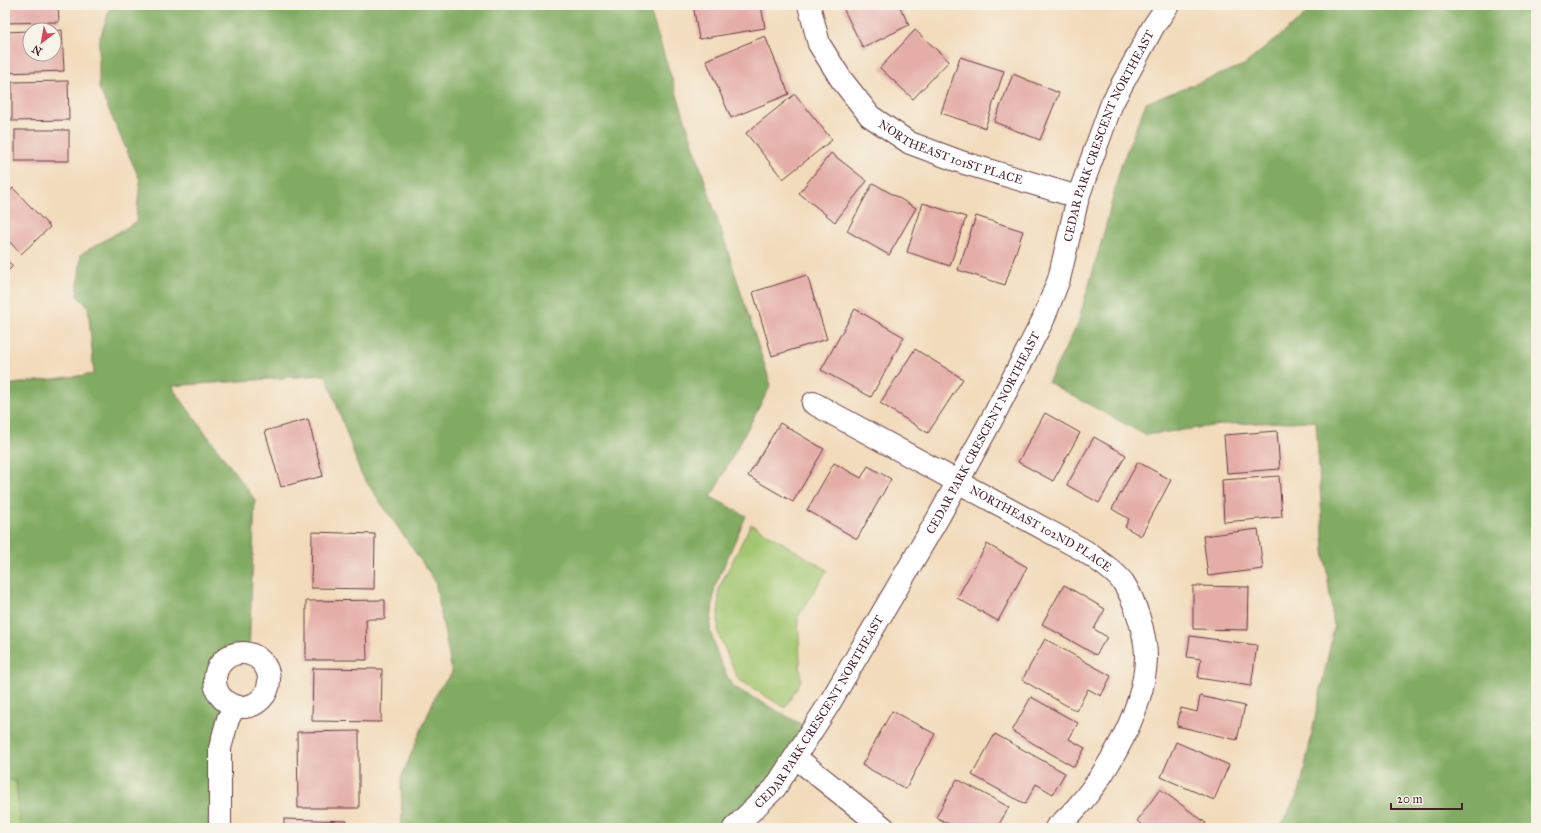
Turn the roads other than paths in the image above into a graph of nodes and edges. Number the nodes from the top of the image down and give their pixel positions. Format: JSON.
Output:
{"nodes":[{"id":1,"x":809,"y":5,"type":"edge"},
{"id":2,"x":1168,"y":5,"type":"edge"},
{"id":3,"x":1078,"y":197,"type":"junction"},
{"id":4,"x":813,"y":403,"type":"dead end"},
{"id":5,"x":958,"y":482,"type":"junction"},
{"id":6,"x":235,"y":706,"type":"dead end"},
{"id":7,"x":795,"y":757,"type":"junction"},
{"id":8,"x":220,"y":828,"type":"edge"},
{"id":9,"x":734,"y":828,"type":"edge"},
{"id":10,"x":884,"y":828,"type":"edge"},
{"id":11,"x":1056,"y":828,"type":"edge"}],
"edges":[{"from":1,"to":3,"type":"street","name":"NORTHEAST 101ST PLACE"},
{"from":2,"to":3,"type":"street","name":"CEDAR PARK CRESCENT NORTHEAST"},
{"from":3,"to":5,"type":"street","name":"CEDAR PARK CRESCENT NORTHEAST"},
{"from":4,"to":5,"type":"street","name":"NORTHEAST 102ND PLACE"},
{"from":5,"to":7,"type":"street","name":"CEDAR PARK CRESCENT NORTHEAST"},
{"from":5,"to":11,"type":"street","name":"NORTHEAST 102ND PLACE"},
{"from":6,"to":8,"type":"street"},
{"from":7,"to":9,"type":"street","name":"CEDAR PARK CRESCENT NORTHEAST"},
{"from":7,"to":10,"type":"street"}]}
